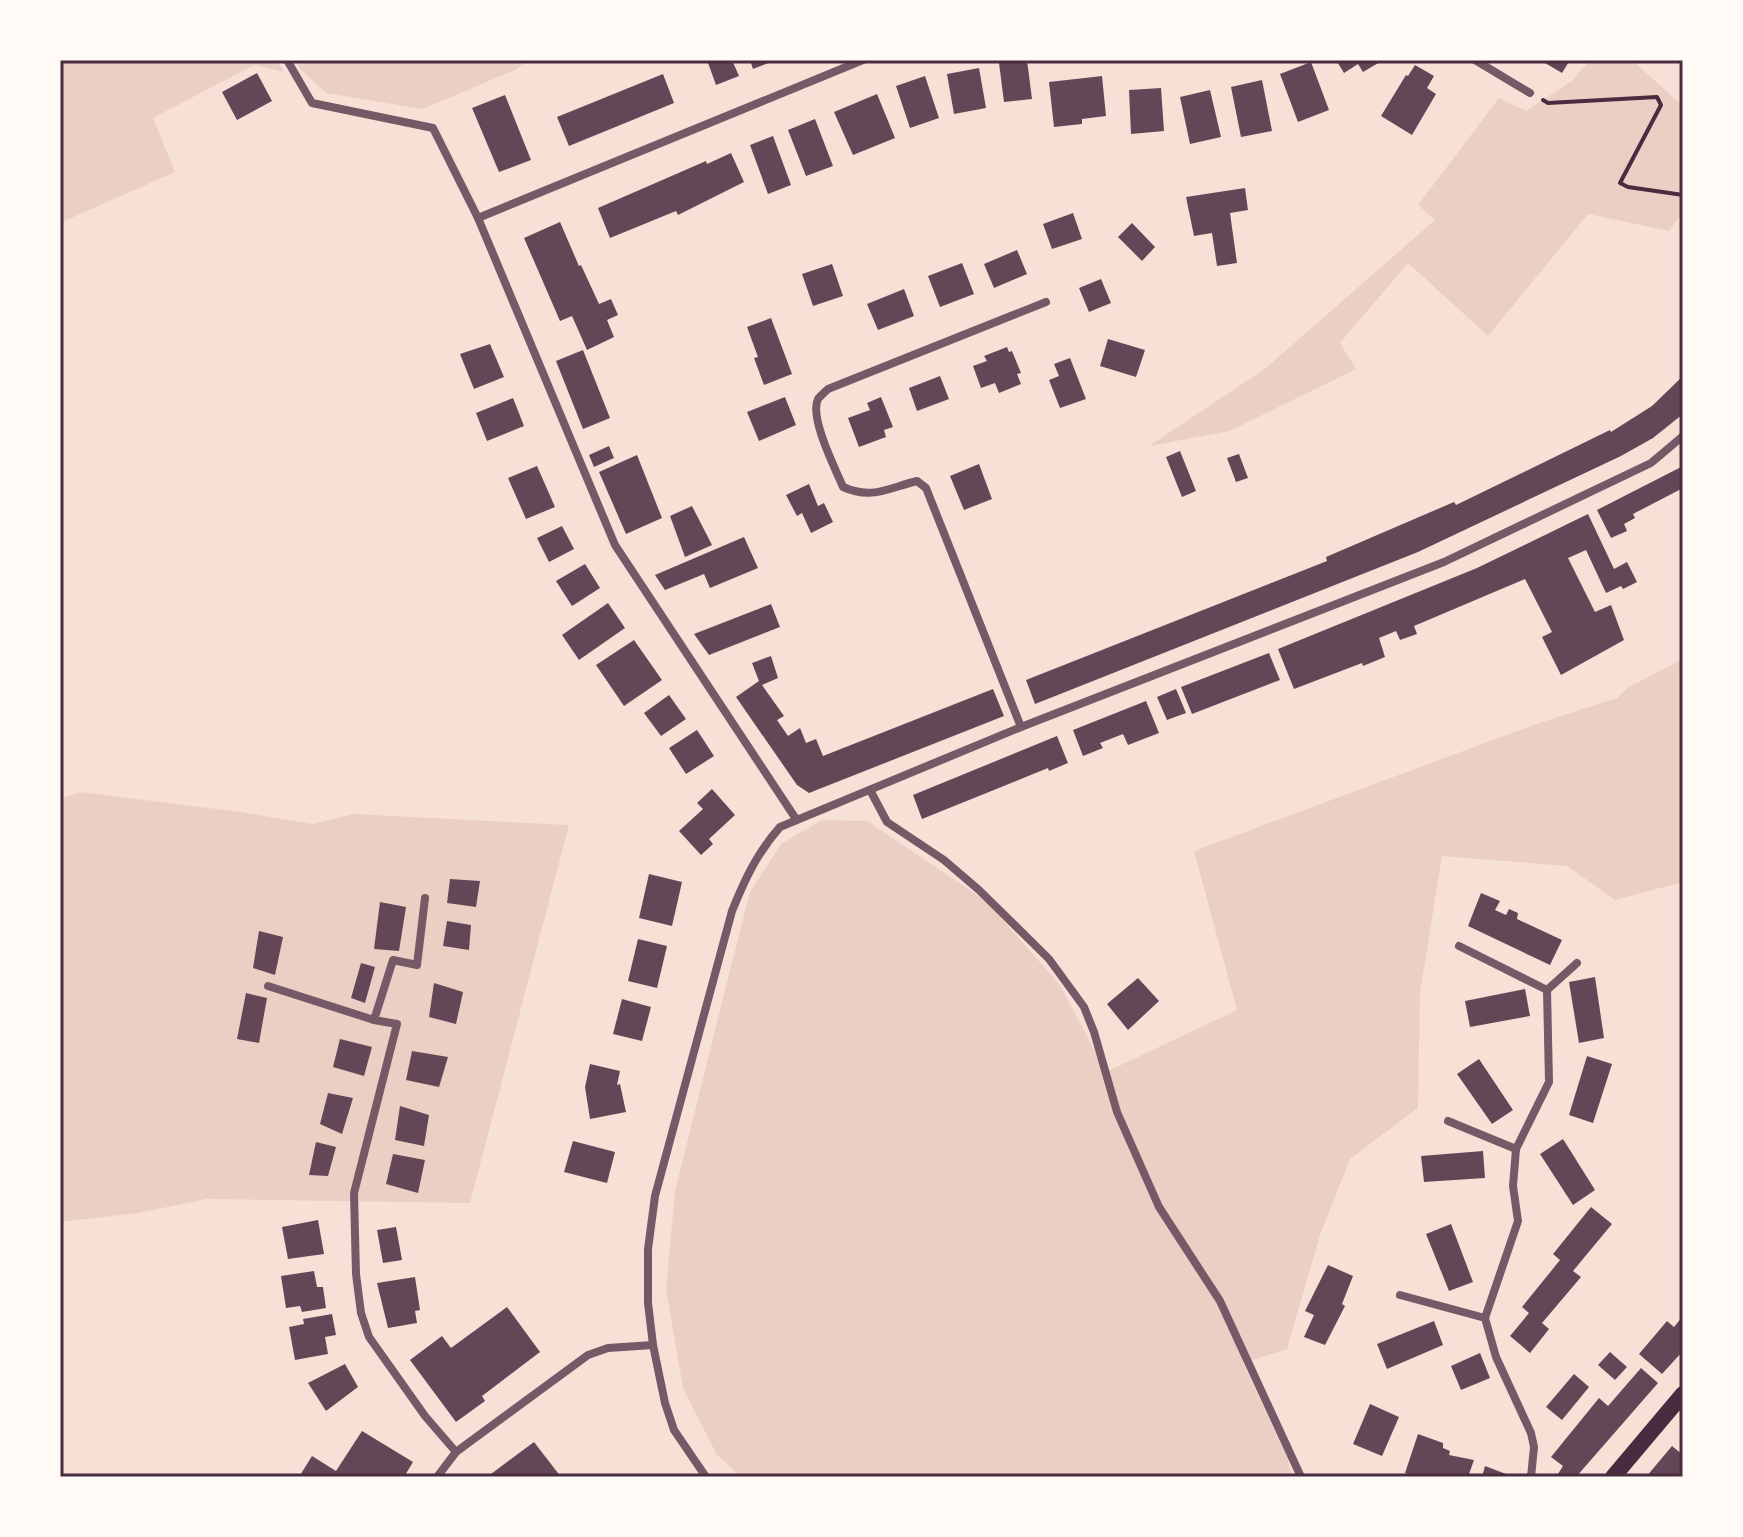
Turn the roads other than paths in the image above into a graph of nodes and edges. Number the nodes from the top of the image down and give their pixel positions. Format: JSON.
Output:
{"nodes":[{"id":1,"x":287,"y":60,"type":"edge"},
{"id":2,"x":863,"y":60,"type":"edge"},
{"id":3,"x":1475,"y":60,"type":"edge"},
{"id":4,"x":1530,"y":93,"type":"road end"},
{"id":5,"x":478,"y":218,"type":"junction"},
{"id":6,"x":1046,"y":302,"type":"dead end"},
{"id":7,"x":1683,"y":436,"type":"edge"},
{"id":8,"x":1021,"y":727,"type":"junction"},
{"id":9,"x":870,"y":790,"type":"junction"},
{"id":10,"x":796,"y":819,"type":"junction"},
{"id":11,"x":425,"y":898,"type":"dead end"},
{"id":12,"x":1459,"y":946,"type":"dead end"},
{"id":13,"x":1577,"y":963,"type":"dead end"},
{"id":14,"x":268,"y":986,"type":"dead end"},
{"id":15,"x":1547,"y":990,"type":"junction"},
{"id":16,"x":374,"y":1020,"type":"junction"},
{"id":17,"x":1448,"y":1121,"type":"dead end"},
{"id":18,"x":1516,"y":1149,"type":"junction"},
{"id":19,"x":1400,"y":1295,"type":"dead end"},
{"id":20,"x":1485,"y":1318,"type":"junction"},
{"id":21,"x":653,"y":1345,"type":"junction"},
{"id":22,"x":1683,"y":1394,"type":"edge"},
{"id":23,"x":456,"y":1452,"type":"junction"},
{"id":24,"x":437,"y":1477,"type":"edge"},
{"id":25,"x":706,"y":1477,"type":"edge"},
{"id":26,"x":1301,"y":1477,"type":"edge"},
{"id":27,"x":1531,"y":1477,"type":"edge"},
{"id":28,"x":1613,"y":1477,"type":"edge"}],
"edges":[{"from":1,"to":5,"type":"street"},
{"from":2,"to":5,"type":"street"},
{"from":3,"to":4,"type":"street"},
{"from":5,"to":10,"type":"street"},
{"from":6,"to":8,"type":"street"},
{"from":7,"to":8,"type":"street"},
{"from":8,"to":9,"type":"street"},
{"from":9,"to":10,"type":"street"},
{"from":9,"to":26,"type":"street"},
{"from":10,"to":21,"type":"street"},
{"from":11,"to":16,"type":"street"},
{"from":12,"to":15,"type":"street"},
{"from":13,"to":15,"type":"street"},
{"from":14,"to":16,"type":"street"},
{"from":15,"to":18,"type":"street"},
{"from":16,"to":23,"type":"street"},
{"from":17,"to":18,"type":"street"},
{"from":18,"to":20,"type":"street"},
{"from":19,"to":20,"type":"street"},
{"from":20,"to":27,"type":"street"},
{"from":21,"to":23,"type":"street"},
{"from":21,"to":25,"type":"street"},
{"from":22,"to":28,"type":"main road"},
{"from":23,"to":24,"type":"street"}]}
